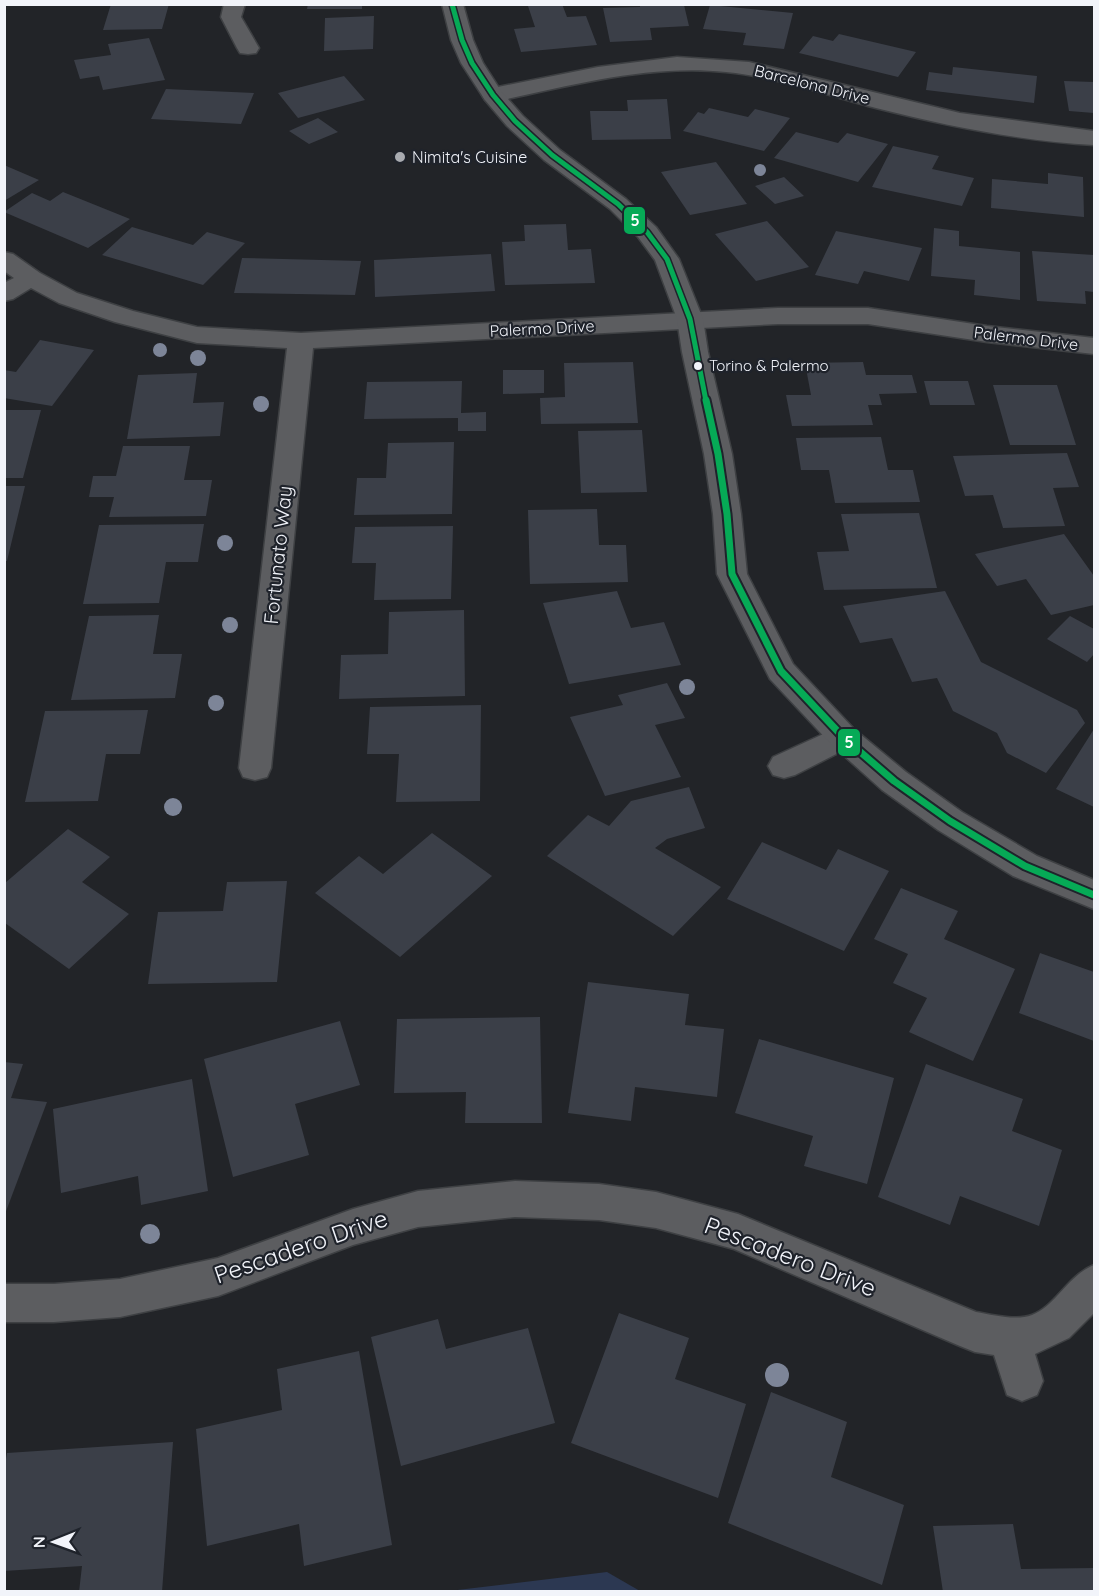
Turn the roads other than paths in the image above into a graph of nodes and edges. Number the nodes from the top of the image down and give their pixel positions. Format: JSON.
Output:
{"nodes":[{"id":1,"x":235,"y":4,"type":"edge"},
{"id":2,"x":452,"y":4,"type":"edge"},
{"id":3,"x":248,"y":48,"type":"dead end"},
{"id":4,"x":493,"y":95,"type":"junction"},
{"id":5,"x":1095,"y":138,"type":"edge"},
{"id":6,"x":4,"y":259,"type":"edge"},
{"id":7,"x":31,"y":278,"type":"junction"},
{"id":8,"x":4,"y":294,"type":"edge"},
{"id":9,"x":690,"y":320,"type":"junction"},
{"id":10,"x":301,"y":341,"type":"junction"},
{"id":11,"x":1095,"y":346,"type":"edge"},
{"id":12,"x":843,"y":737,"type":"junction"},
{"id":13,"x":784,"y":766,"type":"dead end"},
{"id":14,"x":255,"y":768,"type":"dead end"},
{"id":15,"x":1095,"y":895,"type":"edge"},
{"id":16,"x":1095,"y":1284,"type":"edge"},
{"id":17,"x":4,"y":1303,"type":"edge"},
{"id":18,"x":1010,"y":1339,"type":"junction"},
{"id":19,"x":1022,"y":1381,"type":"dead end"}],
"edges":[{"from":1,"to":3,"type":"street"},
{"from":2,"to":4,"type":"street"},
{"from":4,"to":5,"type":"street","name":"Barcelona Drive"},
{"from":4,"to":9,"type":"street"},
{"from":6,"to":7,"type":"street","name":"Palermo Drive"},
{"from":7,"to":8,"type":"street"},
{"from":7,"to":10,"type":"street","name":"Palermo Drive"},
{"from":9,"to":10,"type":"street","name":"Palermo Drive"},
{"from":9,"to":11,"type":"street","name":"Palermo Drive"},
{"from":9,"to":12,"type":"street"},
{"from":10,"to":14,"type":"street","name":"Fortunato Way"},
{"from":12,"to":13,"type":"street"},
{"from":12,"to":15,"type":"street"},
{"from":16,"to":18,"type":"street","name":"Pescadero Drive"},
{"from":17,"to":18,"type":"street","name":"Pescadero Drive"},
{"from":18,"to":19,"type":"street"}]}
